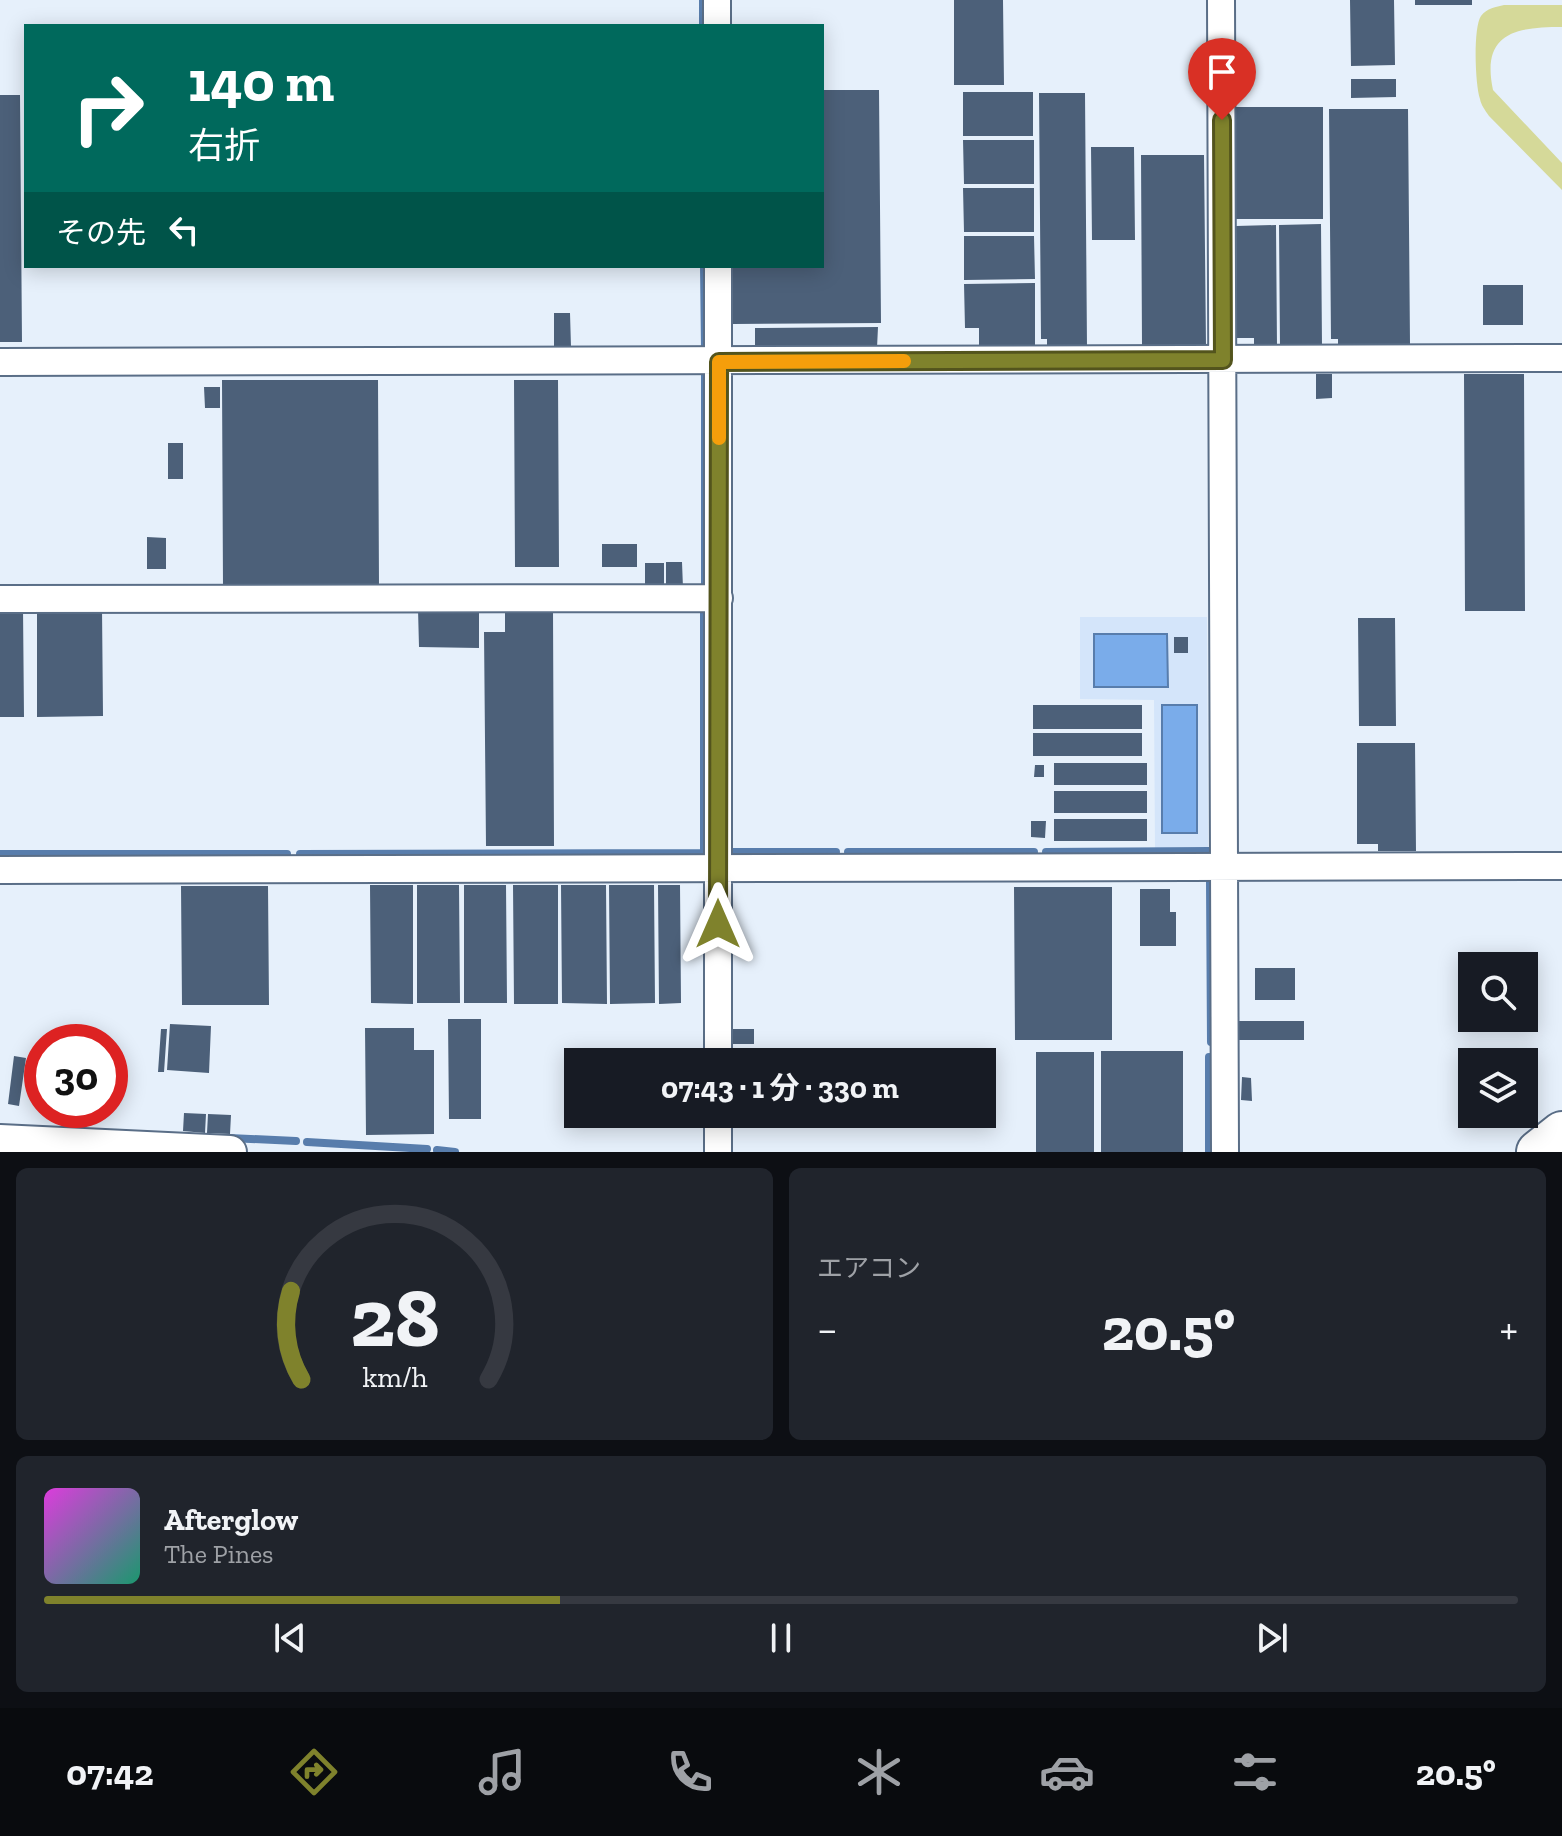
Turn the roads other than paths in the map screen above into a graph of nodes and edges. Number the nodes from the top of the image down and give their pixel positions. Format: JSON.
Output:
{"nodes":[{"id":1,"x":717,"y":0,"type":"edge"},
{"id":2,"x":1221,"y":0,"type":"edge"},
{"id":3,"x":717,"y":24,"type":"edge"},
{"id":4,"x":718,"y":268,"type":"edge"},
{"id":5,"x":1562,"y":358,"type":"edge"},
{"id":6,"x":1223,"y":360,"type":"junction"},
{"id":7,"x":0,"y":362,"type":"edge"},
{"id":8,"x":719,"y":362,"type":"junction"},
{"id":9,"x":719,"y":598,"type":"junction"},
{"id":10,"x":0,"y":599,"type":"edge"},
{"id":11,"x":1562,"y":866,"type":"edge"},
{"id":12,"x":1224,"y":867,"type":"junction"},
{"id":13,"x":718,"y":869,"type":"junction"},
{"id":14,"x":0,"y":870,"type":"edge"},
{"id":15,"x":718,"y":1048,"type":"edge"},
{"id":16,"x":718,"y":1128,"type":"edge"},
{"id":17,"x":1562,"y":1133,"type":"edge"},
{"id":18,"x":0,"y":1141,"type":"edge"},
{"id":19,"x":230,"y":1152,"type":"edge"},
{"id":20,"x":718,"y":1152,"type":"edge"},
{"id":21,"x":1225,"y":1152,"type":"edge"},
{"id":22,"x":1538,"y":1152,"type":"edge"}],
"edges":[{"from":1,"to":3,"type":"street"},
{"from":2,"to":6,"type":"street"},
{"from":4,"to":8,"type":"street"},
{"from":5,"to":6,"type":"street"},
{"from":6,"to":8,"type":"street"},
{"from":6,"to":12,"type":"street"},
{"from":7,"to":8,"type":"street"},
{"from":8,"to":9,"type":"street"},
{"from":9,"to":10,"type":"street"},
{"from":9,"to":13,"type":"street"},
{"from":11,"to":12,"type":"street"},
{"from":12,"to":13,"type":"street"},
{"from":12,"to":21,"type":"street"},
{"from":13,"to":14,"type":"street"},
{"from":13,"to":15,"type":"street"},
{"from":16,"to":20,"type":"street"},
{"from":17,"to":22,"type":"main road"},
{"from":18,"to":19,"type":"street"}]}
